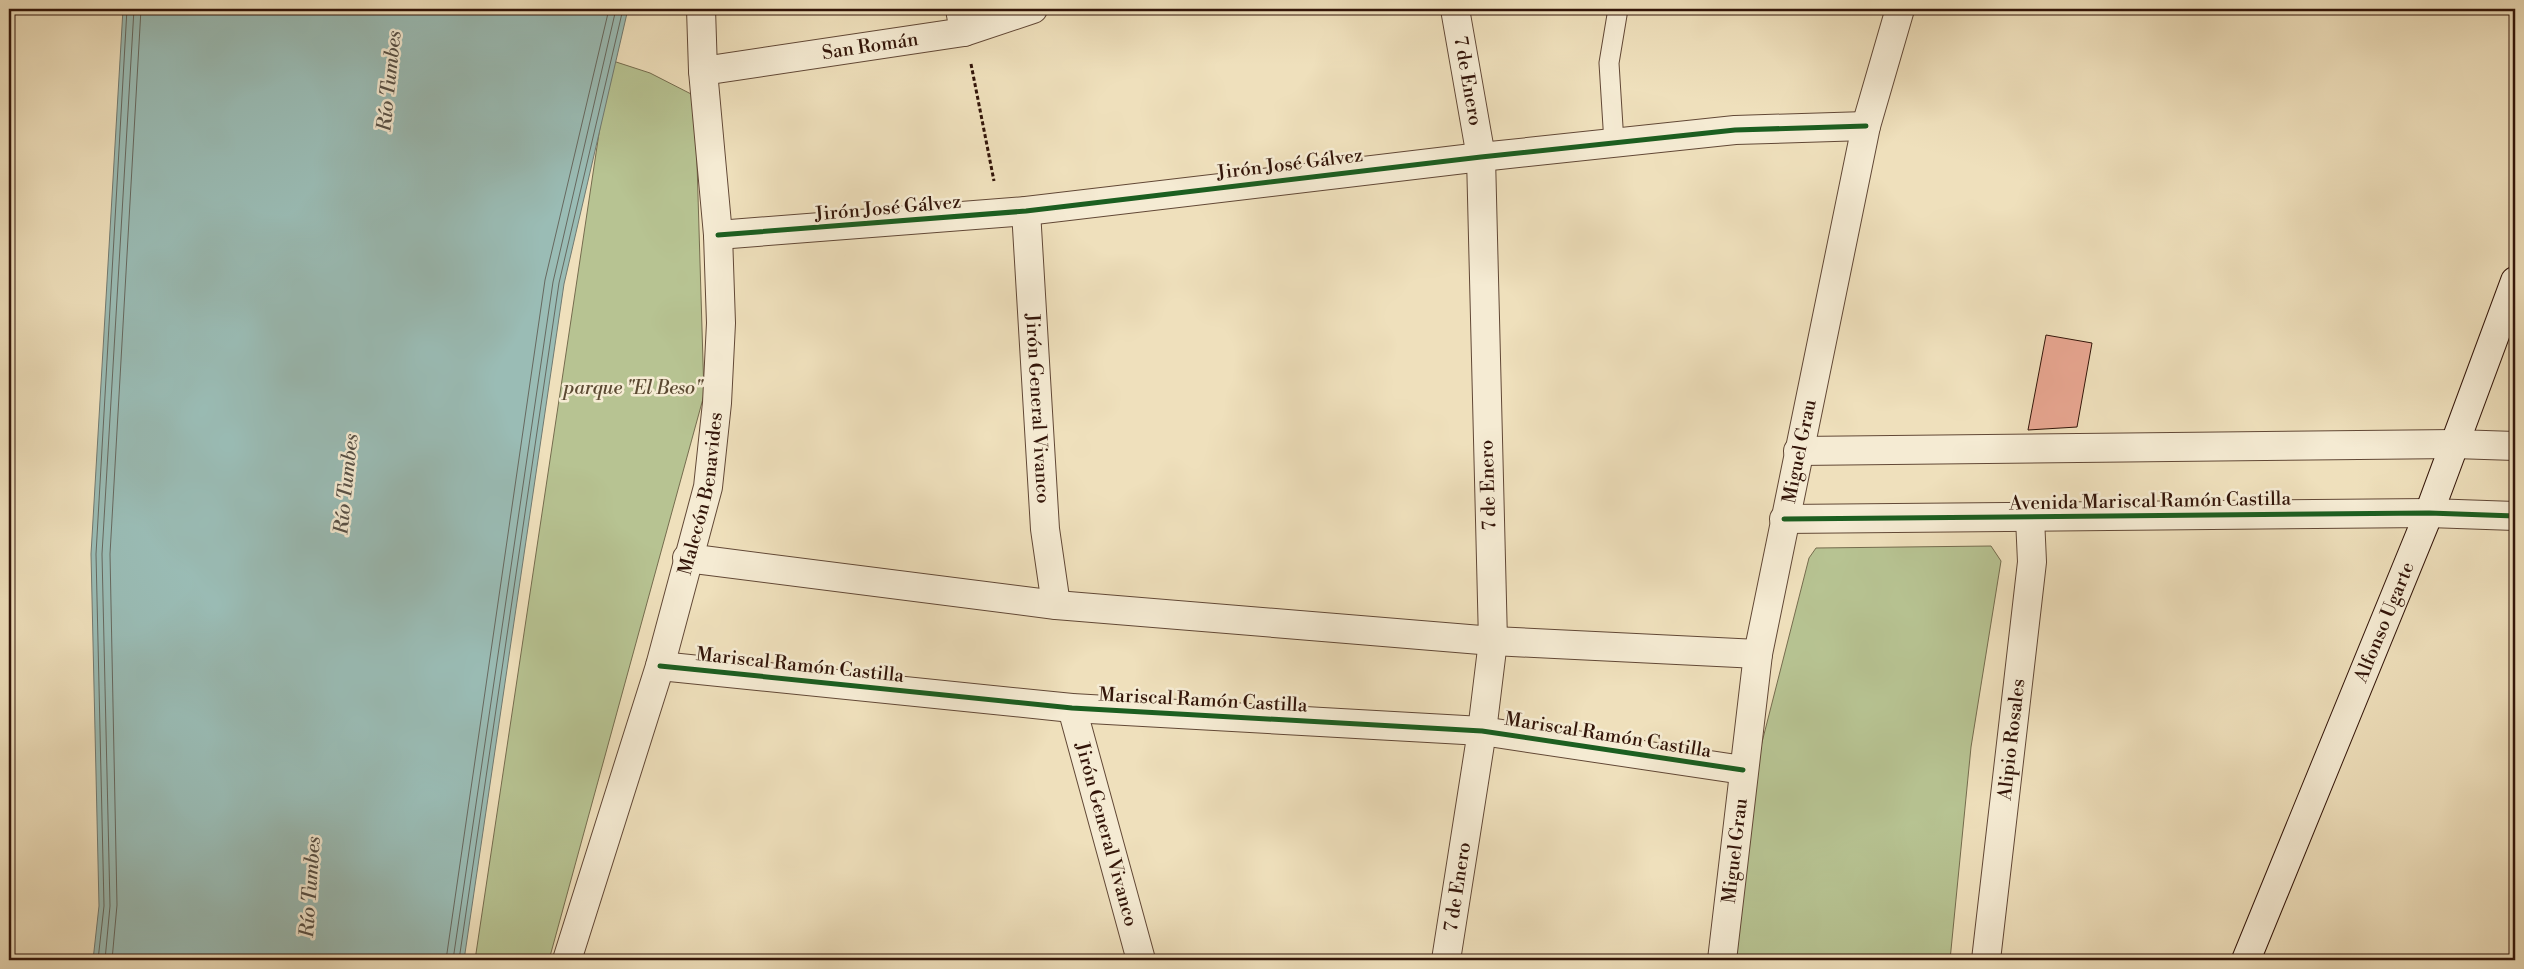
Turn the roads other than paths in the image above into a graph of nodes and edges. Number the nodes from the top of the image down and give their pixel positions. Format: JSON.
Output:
{"nodes":[{"id":1,"x":701,"y":9,"type":"edge"},
{"id":2,"x":1033,"y":9,"type":"edge"},
{"id":3,"x":1455,"y":9,"type":"edge"},
{"id":4,"x":1618,"y":9,"type":"edge"},
{"id":5,"x":1900,"y":9,"type":"edge"},
{"id":6,"x":962,"y":20,"type":"edge"},
{"id":7,"x":703,"y":71,"type":"junction"},
{"id":8,"x":1866,"y":126,"type":"junction"},
{"id":9,"x":1614,"y":143,"type":"junction"},
{"id":10,"x":1481,"y":157,"type":"junction"},
{"id":11,"x":1013,"y":212,"type":"junction"},
{"id":12,"x":718,"y":235,"type":"junction"},
{"id":13,"x":2515,"y":281,"type":"edge"},
{"id":14,"x":2455,"y":444,"type":"junction"},
{"id":15,"x":2515,"y":446,"type":"edge"},
{"id":16,"x":1798,"y":451,"type":"junction"},
{"id":17,"x":2429,"y":513,"type":"junction"},
{"id":18,"x":2515,"y":516,"type":"edge"},
{"id":19,"x":2030,"y":518,"type":"junction"},
{"id":20,"x":1784,"y":519,"type":"junction"},
{"id":21,"x":688,"y":558,"type":"junction"},
{"id":22,"x":1056,"y":605,"type":"junction"},
{"id":23,"x":1493,"y":640,"type":"junction"},
{"id":24,"x":1758,"y":654,"type":"junction"},
{"id":25,"x":660,"y":666,"type":"junction"},
{"id":26,"x":1072,"y":708,"type":"junction"},
{"id":27,"x":1482,"y":731,"type":"junction"},
{"id":28,"x":1743,"y":770,"type":"junction"},
{"id":29,"x":567,"y":960,"type":"edge"},
{"id":30,"x":1141,"y":960,"type":"edge"},
{"id":31,"x":1446,"y":960,"type":"edge"},
{"id":32,"x":1722,"y":960,"type":"edge"},
{"id":33,"x":1986,"y":960,"type":"edge"},
{"id":34,"x":2246,"y":960,"type":"edge"}],
"edges":[{"from":1,"to":7,"type":"street","name":"Malecón Benavides"},
{"from":2,"to":6,"type":"street","name":"San Román"},
{"from":3,"to":10,"type":"street","name":"7 de Enero"},
{"from":4,"to":9,"type":"lane"},
{"from":5,"to":8,"type":"street","name":"Miguel Grau"},
{"from":6,"to":7,"type":"street","name":"San Román"},
{"from":7,"to":12,"type":"street","name":"Malecón Benavides"},
{"from":8,"to":9,"type":"street","name":"Jirón José Gálvez"},
{"from":8,"to":16,"type":"street","name":"Miguel Grau"},
{"from":9,"to":10,"type":"street","name":"Jirón José Gálvez"},
{"from":10,"to":11,"type":"street","name":"Jirón José Gálvez"},
{"from":10,"to":23,"type":"street","name":"7 de Enero"},
{"from":11,"to":12,"type":"street","name":"Jirón José Gálvez"},
{"from":11,"to":22,"type":"street","name":"Jirón General Vivanco"},
{"from":12,"to":21,"type":"street","name":"Malecón Benavides"},
{"from":13,"to":14,"type":"street","name":"Alfonso Ugarte"},
{"from":14,"to":15,"type":"street"},
{"from":14,"to":16,"type":"street"},
{"from":14,"to":17,"type":"street","name":"Alfonso Ugarte"},
{"from":16,"to":20,"type":"street","name":"Miguel Grau"},
{"from":17,"to":18,"type":"street","name":"Avenida Mariscal Ramón Castilla"},
{"from":17,"to":19,"type":"street","name":"Avenida Mariscal Ramón Castilla"},
{"from":17,"to":34,"type":"street","name":"Alfonso Ugarte"},
{"from":19,"to":20,"type":"street","name":"Avenida Mariscal Ramón Castilla"},
{"from":19,"to":33,"type":"street","name":"Alipio Rosales"},
{"from":20,"to":24,"type":"street","name":"Miguel Grau"},
{"from":21,"to":22,"type":"street"},
{"from":21,"to":25,"type":"street","name":"Malecón Benavides"},
{"from":22,"to":23,"type":"street"},
{"from":23,"to":24,"type":"street"},
{"from":23,"to":27,"type":"street","name":"7 de Enero"},
{"from":24,"to":28,"type":"street","name":"Miguel Grau"},
{"from":25,"to":26,"type":"street","name":"Mariscal Ramón Castilla"},
{"from":25,"to":29,"type":"street","name":"Malecón Benavides"},
{"from":26,"to":27,"type":"street","name":"Mariscal Ramón Castilla"},
{"from":26,"to":30,"type":"street","name":"Jirón General Vivanco"},
{"from":27,"to":28,"type":"street","name":"Mariscal Ramón Castilla"},
{"from":27,"to":31,"type":"street","name":"7 de Enero"},
{"from":28,"to":32,"type":"street","name":"Miguel Grau"}]}
